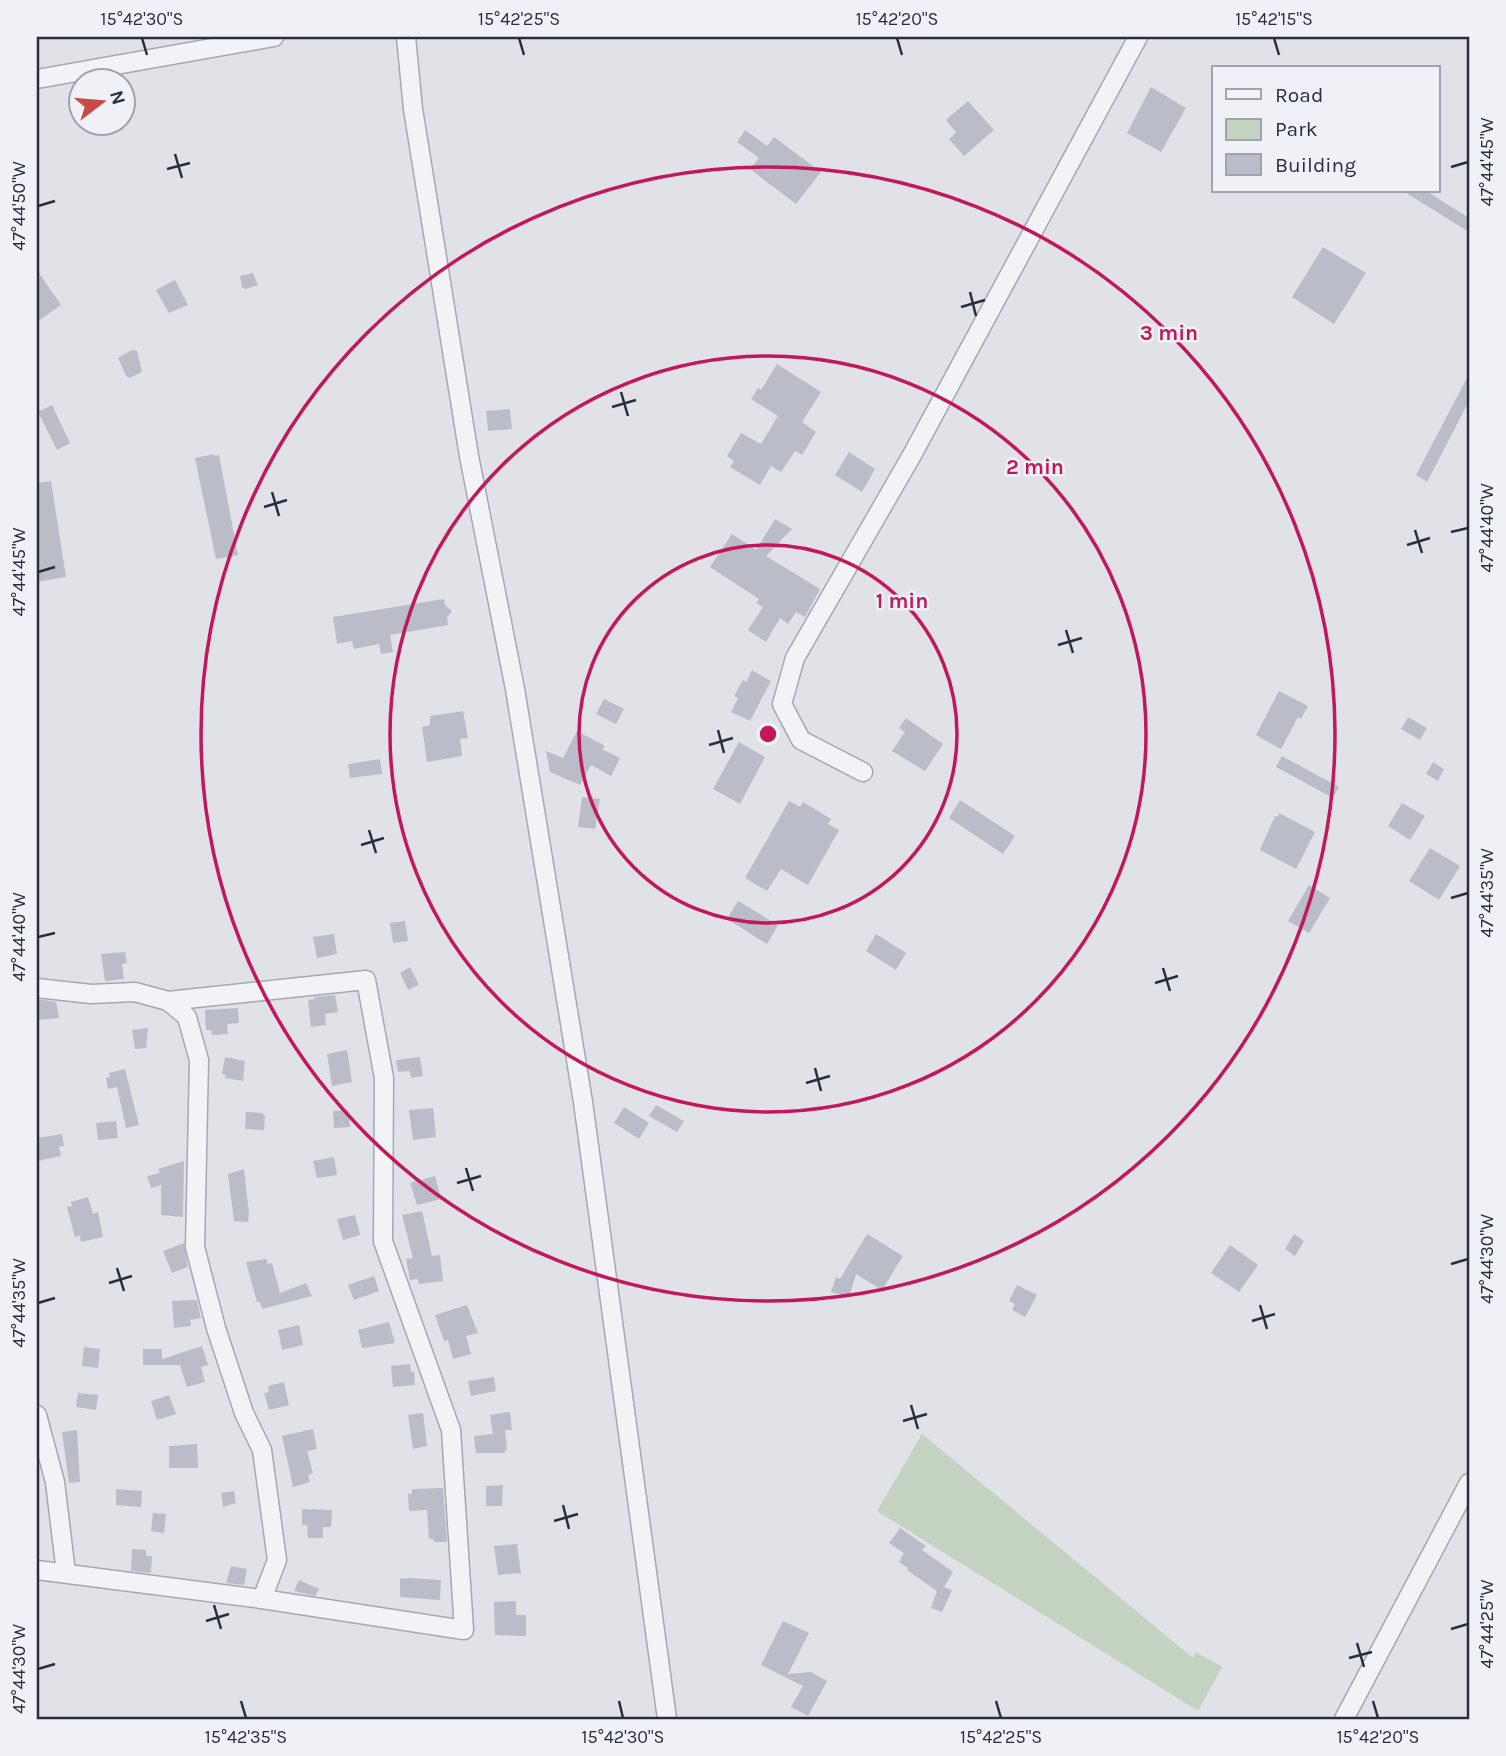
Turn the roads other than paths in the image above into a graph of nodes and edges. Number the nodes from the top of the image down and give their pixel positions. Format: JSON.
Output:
{"nodes":[{"id":1,"x":274,"y":37,"type":"edge"},
{"id":2,"x":405,"y":37,"type":"edge"},
{"id":3,"x":1138,"y":37,"type":"edge"},
{"id":4,"x":37,"y":79,"type":"edge"},
{"id":5,"x":863,"y":772,"type":"dead end"},
{"id":6,"x":37,"y":988,"type":"edge"},
{"id":7,"x":167,"y":1001,"type":"junction"},
{"id":8,"x":37,"y":1415,"type":"edge"},
{"id":9,"x":1469,"y":1483,"type":"edge"},
{"id":10,"x":37,"y":1570,"type":"edge"},
{"id":11,"x":66,"y":1573,"type":"junction"},
{"id":12,"x":262,"y":1599,"type":"junction"},
{"id":13,"x":667,"y":1719,"type":"edge"},
{"id":14,"x":1344,"y":1719,"type":"edge"}],
"edges":[{"from":1,"to":4,"type":"street"},
{"from":2,"to":13,"type":"street"},
{"from":3,"to":5,"type":"street"},
{"from":6,"to":7,"type":"street"},
{"from":7,"to":12,"type":"street"},
{"from":7,"to":12,"type":"street"},
{"from":8,"to":11,"type":"street"},
{"from":9,"to":14,"type":"street"},
{"from":10,"to":11,"type":"street"},
{"from":11,"to":12,"type":"street"}]}
